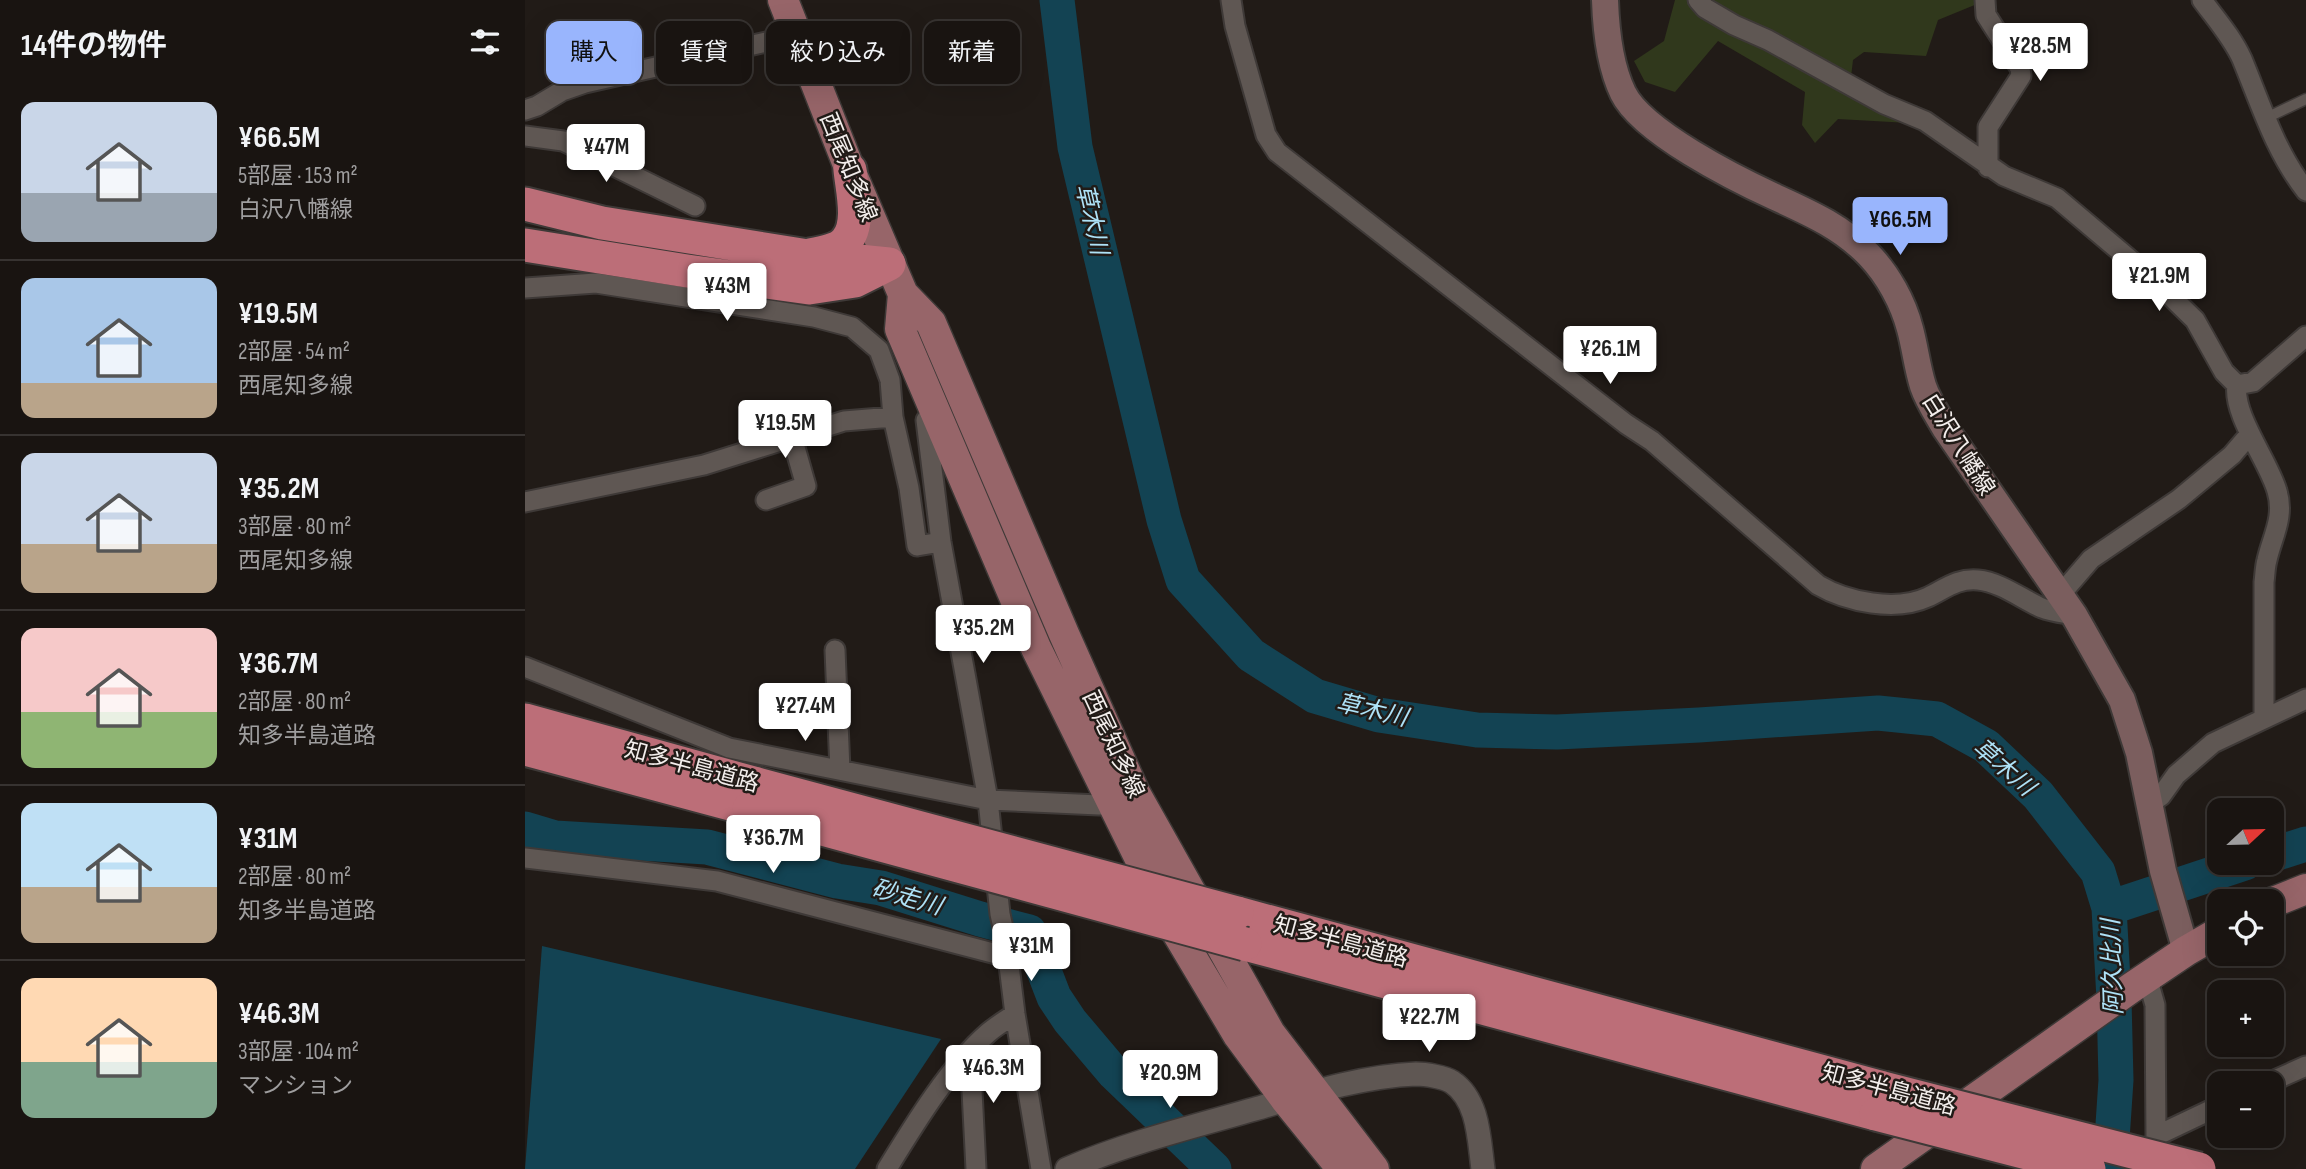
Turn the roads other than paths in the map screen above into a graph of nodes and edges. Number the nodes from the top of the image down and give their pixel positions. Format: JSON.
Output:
{"nodes":[{"id":1,"x":783,"y":0,"type":"edge"},
{"id":2,"x":1231,"y":0,"type":"edge"},
{"id":3,"x":1605,"y":0,"type":"edge"},
{"id":4,"x":1698,"y":0,"type":"edge"},
{"id":5,"x":1985,"y":0,"type":"edge"},
{"id":6,"x":2202,"y":0,"type":"edge"},
{"id":7,"x":791,"y":21,"type":"edge"},
{"id":8,"x":766,"y":42,"type":"edge"},
{"id":9,"x":816,"y":84,"type":"edge"},
{"id":10,"x":2306,"y":99,"type":"edge"},
{"id":11,"x":525,"y":110,"type":"edge"},
{"id":12,"x":2264,"y":119,"type":"junction"},
{"id":13,"x":525,"y":136,"type":"edge"},
{"id":14,"x":1989,"y":167,"type":"junction"},
{"id":15,"x":850,"y":170,"type":"junction"},
{"id":16,"x":2306,"y":191,"type":"edge"},
{"id":17,"x":525,"y":204,"type":"edge"},
{"id":18,"x":695,"y":206,"type":"dead end"},
{"id":19,"x":525,"y":245,"type":"edge"},
{"id":20,"x":808,"y":256,"type":"junction"},
{"id":21,"x":889,"y":264,"type":"junction"},
{"id":22,"x":525,"y":288,"type":"edge"},
{"id":23,"x":903,"y":294,"type":"junction"},
{"id":24,"x":2306,"y":336,"type":"edge"},
{"id":25,"x":2237,"y":385,"type":"junction"},
{"id":26,"x":893,"y":417,"type":"junction"},
{"id":27,"x":926,"y":420,"type":"dead end"},
{"id":28,"x":2250,"y":434,"type":"junction"},
{"id":29,"x":792,"y":437,"type":"junction"},
{"id":30,"x":765,"y":500,"type":"dead end"},
{"id":31,"x":525,"y":502,"type":"edge"},
{"id":32,"x":941,"y":542,"type":"junction"},
{"id":33,"x":2067,"y":605,"type":"junction"},
{"id":34,"x":835,"y":650,"type":"dead end"},
{"id":35,"x":525,"y":667,"type":"edge"},
{"id":36,"x":2306,"y":699,"type":"edge"},
{"id":37,"x":2264,"y":718,"type":"junction"},
{"id":38,"x":525,"y":720,"type":"edge"},
{"id":39,"x":525,"y":749,"type":"edge"},
{"id":40,"x":525,"y":769,"type":"edge"},
{"id":41,"x":840,"y":770,"type":"junction"},
{"id":42,"x":663,"y":786,"type":"junction"},
{"id":43,"x":753,"y":797,"type":"junction"},
{"id":44,"x":988,"y":800,"type":"junction"},
{"id":45,"x":1113,"y":804,"type":"junction"},
{"id":46,"x":2149,"y":804,"type":"junction"},
{"id":47,"x":525,"y":858,"type":"edge"},
{"id":48,"x":2306,"y":889,"type":"edge"},
{"id":49,"x":2284,"y":898,"type":"edge"},
{"id":50,"x":2207,"y":939,"type":"edge"},
{"id":51,"x":1007,"y":949,"type":"junction"},
{"id":52,"x":2186,"y":951,"type":"junction"},
{"id":53,"x":2139,"y":982,"type":"junction"},
{"id":54,"x":1015,"y":1014,"type":"junction"},
{"id":55,"x":964,"y":1060,"type":"junction"},
{"id":56,"x":2306,"y":1066,"type":"edge"},
{"id":57,"x":2284,"y":1076,"type":"edge"},
{"id":58,"x":1300,"y":1096,"type":"junction"},
{"id":59,"x":1879,"y":1101,"type":"junction"},
{"id":60,"x":2207,"y":1112,"type":"edge"},
{"id":61,"x":2156,"y":1136,"type":"junction"},
{"id":62,"x":887,"y":1169,"type":"edge"},
{"id":63,"x":976,"y":1169,"type":"edge"},
{"id":64,"x":1041,"y":1169,"type":"edge"},
{"id":65,"x":1067,"y":1169,"type":"edge"},
{"id":66,"x":1342,"y":1169,"type":"edge"},
{"id":67,"x":1374,"y":1169,"type":"edge"},
{"id":68,"x":1483,"y":1169,"type":"edge"},
{"id":69,"x":1876,"y":1169,"type":"edge"},
{"id":70,"x":2089,"y":1169,"type":"edge"},
{"id":71,"x":2150,"y":1169,"type":"edge"},
{"id":72,"x":2199,"y":1169,"type":"edge"}],
"edges":[{"from":1,"to":7,"type":"main road","name":"西尾知多線"},
{"from":2,"to":33,"type":"street"},
{"from":3,"to":33,"type":"main road","name":"白沢八幡線"},
{"from":4,"to":14,"type":"street"},
{"from":5,"to":14,"type":"street"},
{"from":6,"to":12,"type":"street"},
{"from":8,"to":11,"type":"street"},
{"from":9,"to":15,"type":"main road","name":"西尾知多線"},
{"from":10,"to":12,"type":"lane"},
{"from":12,"to":16,"type":"street"},
{"from":13,"to":18,"type":"street"},
{"from":14,"to":25,"type":"street"},
{"from":15,"to":20,"type":"highway"},
{"from":15,"to":21,"type":"main road","name":"西尾知多線"},
{"from":17,"to":20,"type":"highway"},
{"from":19,"to":21,"type":"highway"},
{"from":20,"to":21,"type":"highway"},
{"from":21,"to":23,"type":"main road","name":"西尾知多線"},
{"from":22,"to":26,"type":"street"},
{"from":23,"to":45,"type":"main road","name":"西尾知多線"},
{"from":23,"to":58,"type":"main road","name":"西尾知多線"},
{"from":24,"to":25,"type":"street"},
{"from":25,"to":28,"type":"street"},
{"from":26,"to":29,"type":"street"},
{"from":26,"to":32,"type":"street"},
{"from":27,"to":32,"type":"street"},
{"from":28,"to":33,"type":"street"},
{"from":28,"to":37,"type":"street"},
{"from":29,"to":30,"type":"street"},
{"from":29,"to":31,"type":"street"},
{"from":32,"to":44,"type":"street"},
{"from":33,"to":46,"type":"main road","name":"白沢八幡線"},
{"from":34,"to":41,"type":"street"},
{"from":35,"to":41,"type":"street"},
{"from":36,"to":37,"type":"street"},
{"from":37,"to":46,"type":"street"},
{"from":38,"to":43,"type":"highway","name":"知多半島道路"},
{"from":39,"to":42,"type":"highway","name":"知多半島道路"},
{"from":40,"to":42,"type":"highway"},
{"from":41,"to":44,"type":"street"},
{"from":42,"to":43,"type":"highway","name":"知多半島道路"},
{"from":43,"to":59,"type":"highway","name":"知多半島道路","bridge":true},
{"from":44,"to":45,"type":"street"},
{"from":44,"to":51,"type":"street"},
{"from":45,"to":58,"type":"main road","name":"西尾知多線"},
{"from":46,"to":52,"type":"main road","name":"白沢八幡線"},
{"from":47,"to":51,"type":"street"},
{"from":48,"to":49,"type":"main road"},
{"from":50,"to":52,"type":"main road"},
{"from":51,"to":54,"type":"street"},
{"from":52,"to":53,"type":"main road"},
{"from":53,"to":61,"type":"street"},
{"from":53,"to":69,"type":"main road"},
{"from":54,"to":55,"type":"street"},
{"from":54,"to":64,"type":"street"},
{"from":55,"to":62,"type":"street"},
{"from":55,"to":63,"type":"street"},
{"from":56,"to":57,"type":"street"},
{"from":58,"to":65,"type":"street"},
{"from":58,"to":66,"type":"main road","name":"西尾知多線"},
{"from":58,"to":67,"type":"main road","name":"西尾知多線"},
{"from":58,"to":68,"type":"street"},
{"from":59,"to":70,"type":"highway","name":"知多半島道路","bridge":true},
{"from":59,"to":72,"type":"highway","name":"知多半島道路","bridge":true},
{"from":60,"to":61,"type":"street"},
{"from":61,"to":71,"type":"street"}]}
